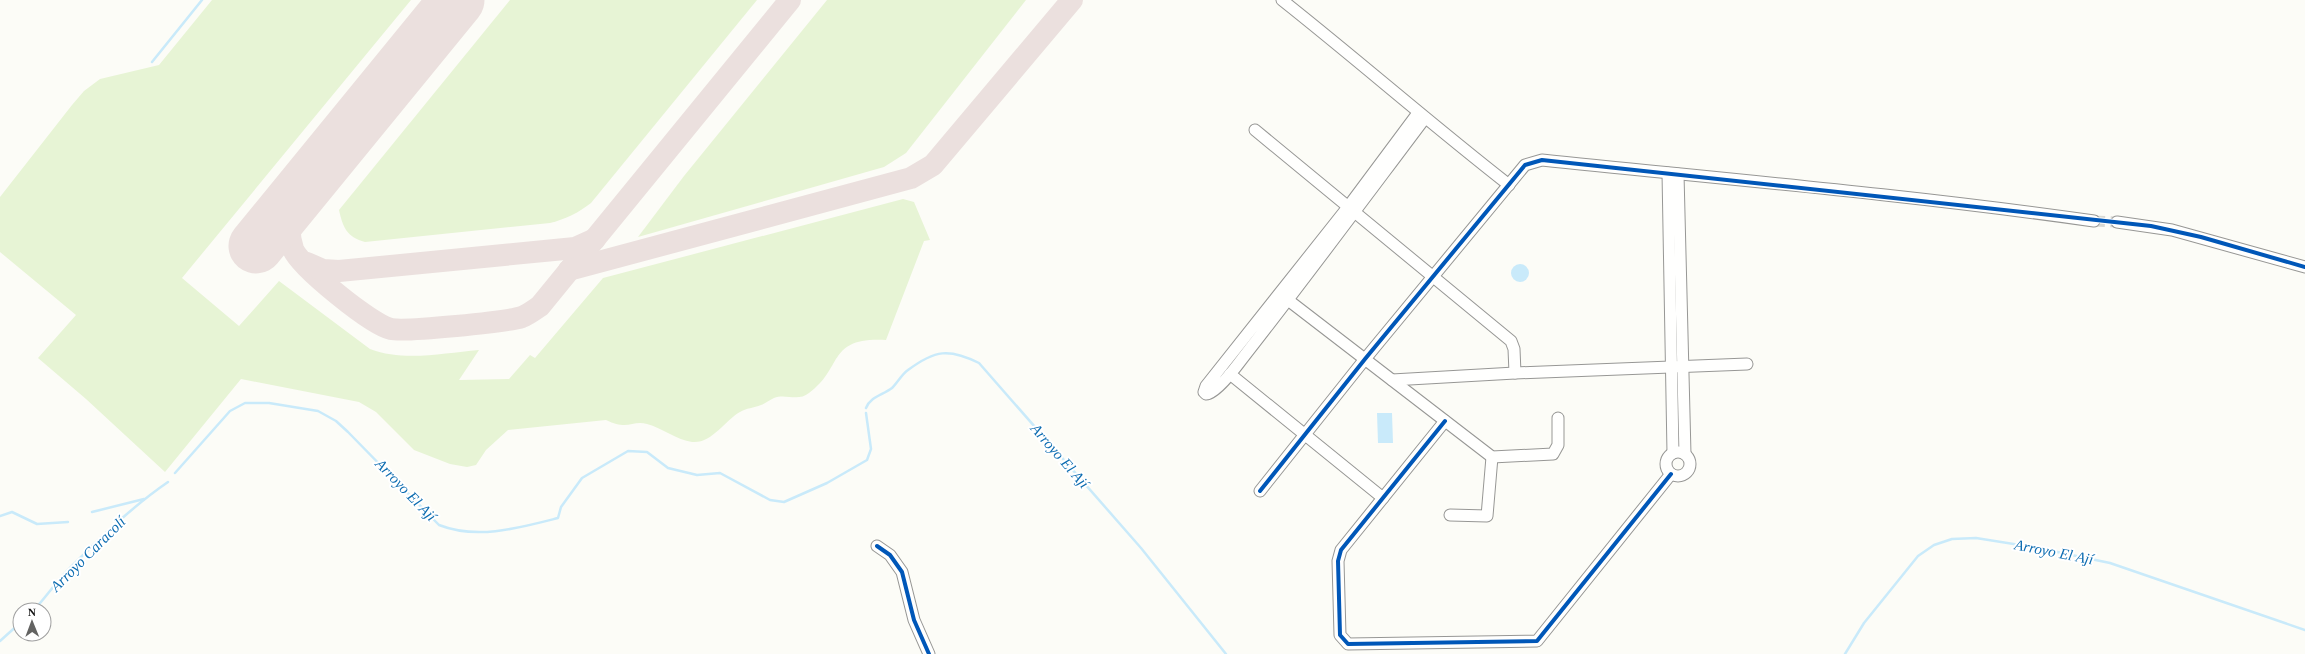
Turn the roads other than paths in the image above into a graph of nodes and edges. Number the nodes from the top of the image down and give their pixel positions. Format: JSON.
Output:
{"nodes":[{"id":1,"x":1282,"y":0,"type":"edge"},
{"id":2,"x":1421,"y":116,"type":"junction"},
{"id":3,"x":1255,"y":130,"type":"dead end"},
{"id":4,"x":1673,"y":173,"type":"junction"},
{"id":5,"x":1509,"y":185,"type":"junction"},
{"id":6,"x":1351,"y":209,"type":"junction"},
{"id":7,"x":2094,"y":221,"type":"tunnel mouth"},
{"id":8,"x":2117,"y":222,"type":"tunnel mouth"},
{"id":9,"x":2305,"y":267,"type":"edge"},
{"id":10,"x":1432,"y":277,"type":"junction"},
{"id":11,"x":1288,"y":300,"type":"junction"},
{"id":12,"x":1365,"y":359,"type":"junction"},
{"id":13,"x":1747,"y":364,"type":"dead end"},
{"id":14,"x":1683,"y":367,"type":"junction"},
{"id":15,"x":1671,"y":368,"type":"junction"},
{"id":16,"x":1515,"y":373,"type":"junction"},
{"id":17,"x":1230,"y":374,"type":"junction"},
{"id":18,"x":1392,"y":380,"type":"junction"},
{"id":19,"x":1558,"y":418,"type":"dead end"},
{"id":20,"x":1445,"y":421,"type":"junction"},
{"id":21,"x":1306,"y":435,"type":"junction"},
{"id":22,"x":1673,"y":453,"type":"junction"},
{"id":23,"x":1685,"y":454,"type":"junction"},
{"id":24,"x":1492,"y":457,"type":"junction"},
{"id":25,"x":1671,"y":474,"type":"junction"},
{"id":26,"x":1260,"y":491,"type":"dead end"},
{"id":27,"x":1382,"y":498,"type":"junction"},
{"id":28,"x":1450,"y":515,"type":"dead end"},
{"id":29,"x":877,"y":546,"type":"dead end"},
{"id":30,"x":929,"y":654,"type":"edge"}],
"edges":[{"from":1,"to":2,"type":"street"},
{"from":2,"to":5,"type":"street"},
{"from":2,"to":6,"type":"street"},
{"from":3,"to":6,"type":"street"},
{"from":4,"to":5,"type":"street"},
{"from":4,"to":7,"type":"street"},
{"from":4,"to":14,"type":"street"},
{"from":4,"to":15,"type":"street"},
{"from":5,"to":10,"type":"street"},
{"from":6,"to":10,"type":"street"},
{"from":6,"to":11,"type":"street"},
{"from":6,"to":17,"type":"street"},
{"from":8,"to":9,"type":"street"},
{"from":10,"to":12,"type":"street"},
{"from":10,"to":16,"type":"street"},
{"from":11,"to":12,"type":"street"},
{"from":11,"to":17,"type":"street"},
{"from":12,"to":18,"type":"street"},
{"from":12,"to":21,"type":"street"},
{"from":13,"to":14,"type":"street"},
{"from":14,"to":15,"type":"street"},
{"from":14,"to":23,"type":"street"},
{"from":15,"to":16,"type":"street"},
{"from":15,"to":22,"type":"street"},
{"from":16,"to":18,"type":"street"},
{"from":17,"to":21,"type":"street"},
{"from":18,"to":20,"type":"street"},
{"from":19,"to":24,"type":"street"},
{"from":20,"to":24,"type":"street"},
{"from":20,"to":27,"type":"street"},
{"from":21,"to":26,"type":"street"},
{"from":21,"to":27,"type":"street"},
{"from":22,"to":23,"type":"street"},
{"from":22,"to":25,"type":"street"},
{"from":23,"to":25,"type":"street"},
{"from":24,"to":28,"type":"street"},
{"from":25,"to":27,"type":"street"},
{"from":29,"to":30,"type":"street"}]}
